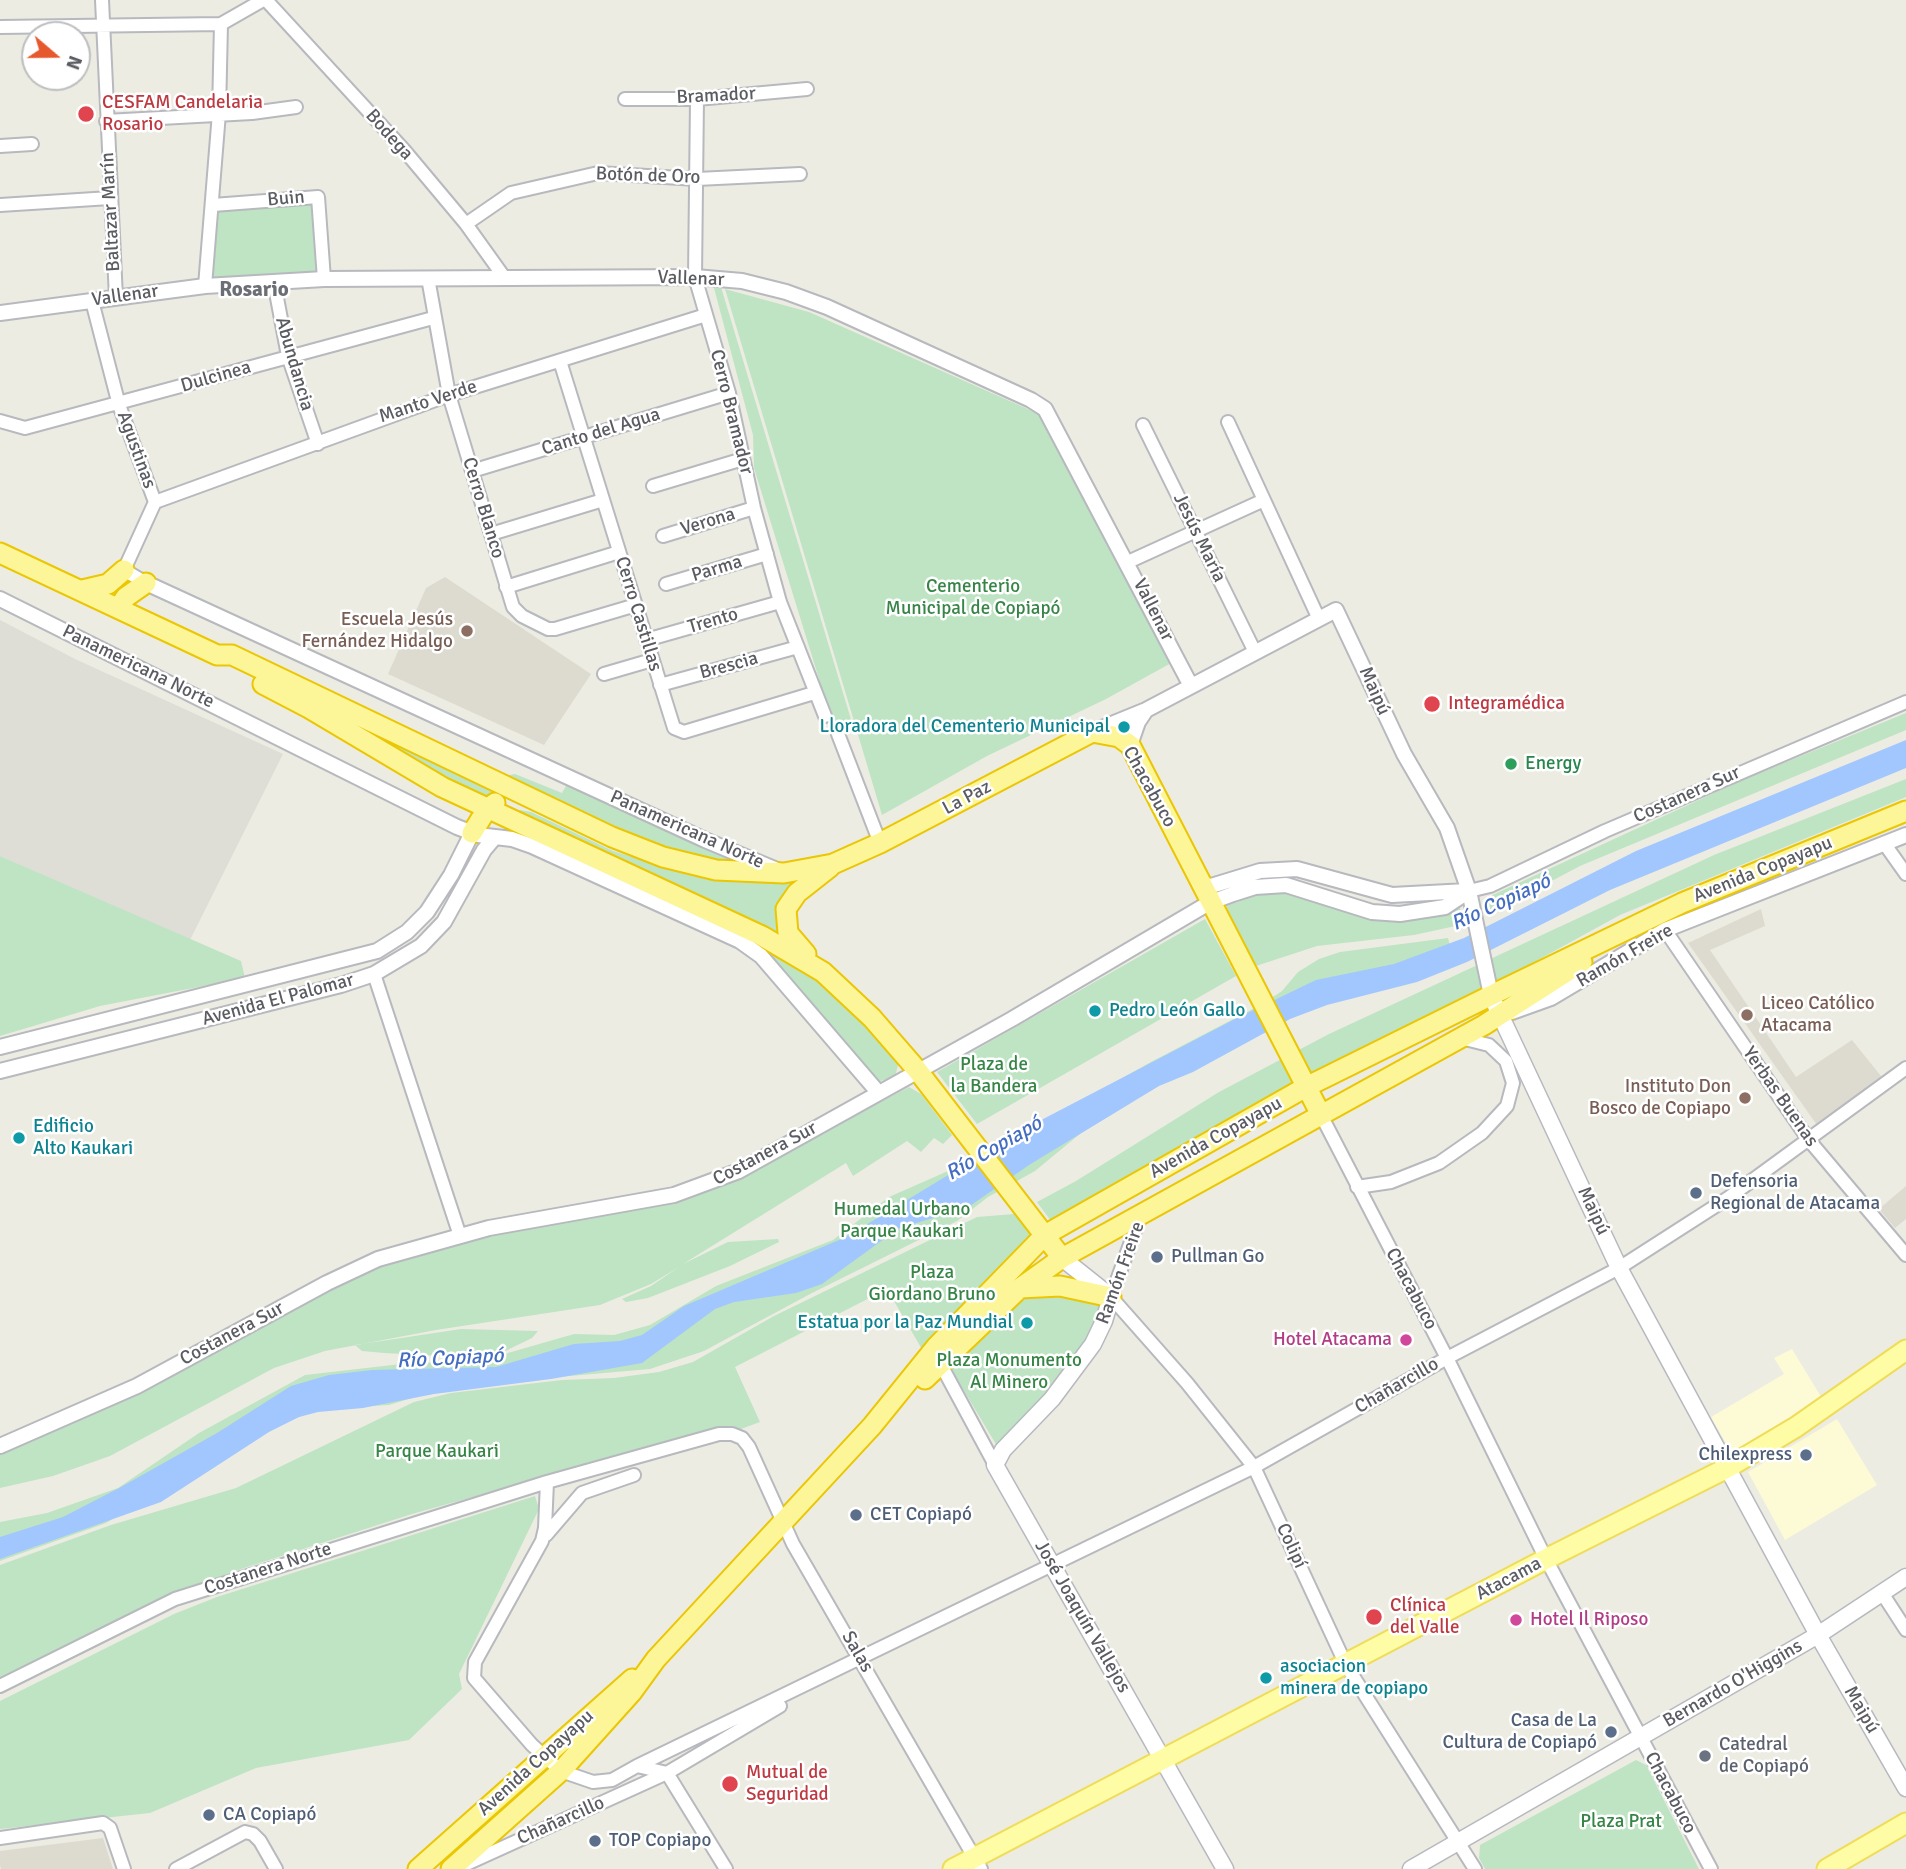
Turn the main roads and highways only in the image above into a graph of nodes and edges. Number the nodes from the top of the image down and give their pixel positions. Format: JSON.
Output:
{"nodes":[{"id":1,"x":0,"y":552,"type":"edge"},
{"id":2,"x":124,"y":570,"type":"road end"},
{"id":3,"x":146,"y":583,"type":"road end"},
{"id":4,"x":82,"y":590,"type":"junction"},
{"id":5,"x":119,"y":607,"type":"junction"},
{"id":6,"x":217,"y":654,"type":"junction"},
{"id":7,"x":1092,"y":732,"type":"joint"},
{"id":8,"x":487,"y":809,"type":"junction"},
{"id":9,"x":1906,"y":811,"type":"edge"},
{"id":10,"x":569,"y":816,"type":"junction"},
{"id":11,"x":472,"y":833,"type":"road end"},
{"id":12,"x":833,"y":864,"type":"junction"},
{"id":13,"x":784,"y":873,"type":"joint"},
{"id":14,"x":608,"y":878,"type":"road end"},
{"id":15,"x":677,"y":896,"type":"junction"},
{"id":16,"x":1622,"y":934,"type":"junction"},
{"id":17,"x":823,"y":972,"type":"junction"},
{"id":18,"x":1491,"y":995,"type":"junction"},
{"id":19,"x":1500,"y":1015,"type":"junction"},
{"id":20,"x":1307,"y":1087,"type":"junction"},
{"id":21,"x":1321,"y":1115,"type":"junction"},
{"id":22,"x":1045,"y":1236,"type":"junction"},
{"id":23,"x":1062,"y":1258,"type":"junction"},
{"id":24,"x":1020,"y":1287,"type":"junction"},
{"id":25,"x":1111,"y":1297,"type":"junction"},
{"id":26,"x":1906,"y":1350,"type":"edge"},
{"id":27,"x":872,"y":1426,"type":"junction"},
{"id":28,"x":995,"y":1465,"type":"joint"},
{"id":29,"x":1727,"y":1468,"type":"junction"},
{"id":30,"x":1906,"y":1577,"type":"edge"},
{"id":31,"x":1818,"y":1635,"type":"junction"},
{"id":32,"x":656,"y":1659,"type":"junction"},
{"id":33,"x":1163,"y":1760,"type":"junction"},
{"id":34,"x":1906,"y":1788,"type":"edge"},
{"id":35,"x":1906,"y":1824,"type":"edge"},
{"id":36,"x":978,"y":1864,"type":"edge"},
{"id":37,"x":418,"y":1869,"type":"edge"},
{"id":38,"x":453,"y":1869,"type":"edge"},
{"id":39,"x":953,"y":1869,"type":"edge"},
{"id":40,"x":1225,"y":1869,"type":"edge"},
{"id":41,"x":1411,"y":1869,"type":"edge"},
{"id":42,"x":1827,"y":1869,"type":"edge"}],
"edges":[{"from":1,"to":4,"type":"highway","name":"Panamericana Norte"},
{"from":2,"to":4,"type":"highway"},
{"from":3,"to":5,"type":"highway"},
{"from":4,"to":5,"type":"highway","name":"Panamericana Norte"},
{"from":5,"to":6,"type":"highway","name":"Panamericana Norte"},
{"from":6,"to":8,"type":"highway","name":"Panamericana Norte"},
{"from":6,"to":10,"type":"highway","name":"Panamericana Norte"},
{"from":7,"to":12,"type":"highway","name":"La Paz"},
{"from":7,"to":20,"type":"highway","name":"Chacabuco"},
{"from":8,"to":10,"type":"highway"},
{"from":8,"to":11,"type":"highway"},
{"from":8,"to":15,"type":"highway","name":"Panamericana Norte"},
{"from":9,"to":16,"type":"highway","name":"Avenida Copayapu"},
{"from":10,"to":13,"type":"highway","name":"Panamericana Norte"},
{"from":12,"to":13,"type":"highway","name":"La Paz"},
{"from":12,"to":17,"type":"highway"},
{"from":14,"to":15,"type":"highway"},
{"from":15,"to":17,"type":"highway","name":"Panamericana Norte"},
{"from":16,"to":18,"type":"highway","name":"Avenida Copayapu"},
{"from":16,"to":19,"type":"highway","name":"Avenida Copayapu"},
{"from":17,"to":22,"type":"highway","name":"Panamericana Norte"},
{"from":18,"to":19,"type":"main road","name":"Maipú"},
{"from":18,"to":20,"type":"highway","name":"Avenida Copayapu"},
{"from":19,"to":21,"type":"highway","name":"Avenida Copayapu"},
{"from":19,"to":29,"type":"main road","name":"Maipú"},
{"from":20,"to":21,"type":"highway","name":"Chacabuco"},
{"from":20,"to":22,"type":"highway","name":"Avenida Copayapu"},
{"from":21,"to":23,"type":"highway","name":"Avenida Copayapu"},
{"from":22,"to":23,"type":"highway","name":"Panamericana Norte"},
{"from":22,"to":27,"type":"highway","name":"Avenida Copayapu"},
{"from":23,"to":24,"type":"highway","name":"Avenida Copayapu"},
{"from":23,"to":25,"type":"main road","name":"Colipí"},
{"from":24,"to":25,"type":"highway"},
{"from":24,"to":27,"type":"highway","name":"Avenida Copayapu"},
{"from":25,"to":28,"type":"main road","name":"Ramón Freire"},
{"from":26,"to":29,"type":"main road","name":"Atacama"},
{"from":27,"to":32,"type":"highway","name":"Avenida Copayapu"},
{"from":28,"to":33,"type":"main road","name":"José Joaquín Vallejos"},
{"from":29,"to":31,"type":"main road","name":"Maipú"},
{"from":29,"to":33,"type":"main road","name":"Atacama"},
{"from":30,"to":31,"type":"main road","name":"Bernardo O'Higgins"},
{"from":31,"to":34,"type":"main road","name":"Maipú"},
{"from":31,"to":41,"type":"main road","name":"Bernardo O'Higgins"},
{"from":32,"to":37,"type":"highway","name":"Avenida Copayapu"},
{"from":32,"to":38,"type":"highway","name":"Avenida Copayapu"},
{"from":33,"to":36,"type":"main road","name":"Atacama"},
{"from":33,"to":40,"type":"main road","name":"José Joaquín Vallejos"},
{"from":35,"to":42,"type":"main road"},
{"from":36,"to":39,"type":"main road","name":"Atacama"}]}
